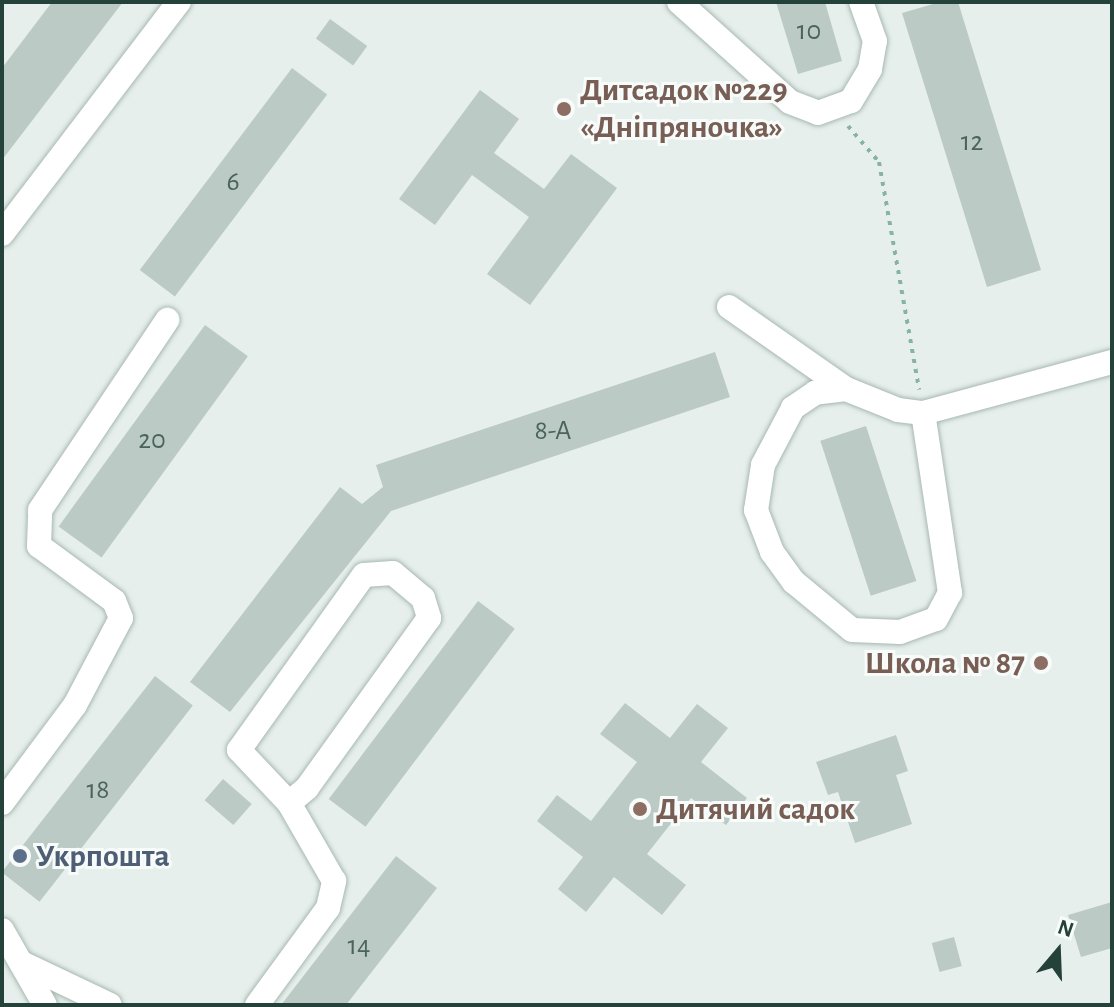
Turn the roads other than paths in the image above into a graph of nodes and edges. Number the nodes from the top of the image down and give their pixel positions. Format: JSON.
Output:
{"nodes":[{"id":1,"x":179,"y":2,"type":"edge"},
{"id":2,"x":679,"y":2,"type":"edge"},
{"id":3,"x":861,"y":2,"type":"edge"},
{"id":4,"x":2,"y":234,"type":"edge"},
{"id":5,"x":729,"y":307,"type":"dead end"},
{"id":6,"x":167,"y":320,"type":"dead end"},
{"id":7,"x":1112,"y":362,"type":"edge"},
{"id":8,"x":846,"y":389,"type":"junction"},
{"id":9,"x":923,"y":413,"type":"junction"},
{"id":10,"x":2,"y":803,"type":"edge"},
{"id":11,"x":289,"y":803,"type":"junction"},
{"id":12,"x":2,"y":930,"type":"edge"},
{"id":13,"x":24,"y":964,"type":"junction"},
{"id":14,"x":45,"y":1005,"type":"edge"},
{"id":15,"x":110,"y":1005,"type":"edge"},
{"id":16,"x":257,"y":1005,"type":"edge"}],
"edges":[{"from":1,"to":4,"type":"lane"},
{"from":2,"to":3,"type":"lane"},
{"from":5,"to":8,"type":"lane"},
{"from":6,"to":10,"type":"lane"},
{"from":7,"to":9,"type":"lane"},
{"from":8,"to":9,"type":"lane"},
{"from":8,"to":9,"type":"lane"},
{"from":11,"to":11,"type":"lane"},
{"from":11,"to":16,"type":"lane"},
{"from":12,"to":13,"type":"lane"},
{"from":13,"to":14,"type":"lane"},
{"from":13,"to":15,"type":"lane"}]}
